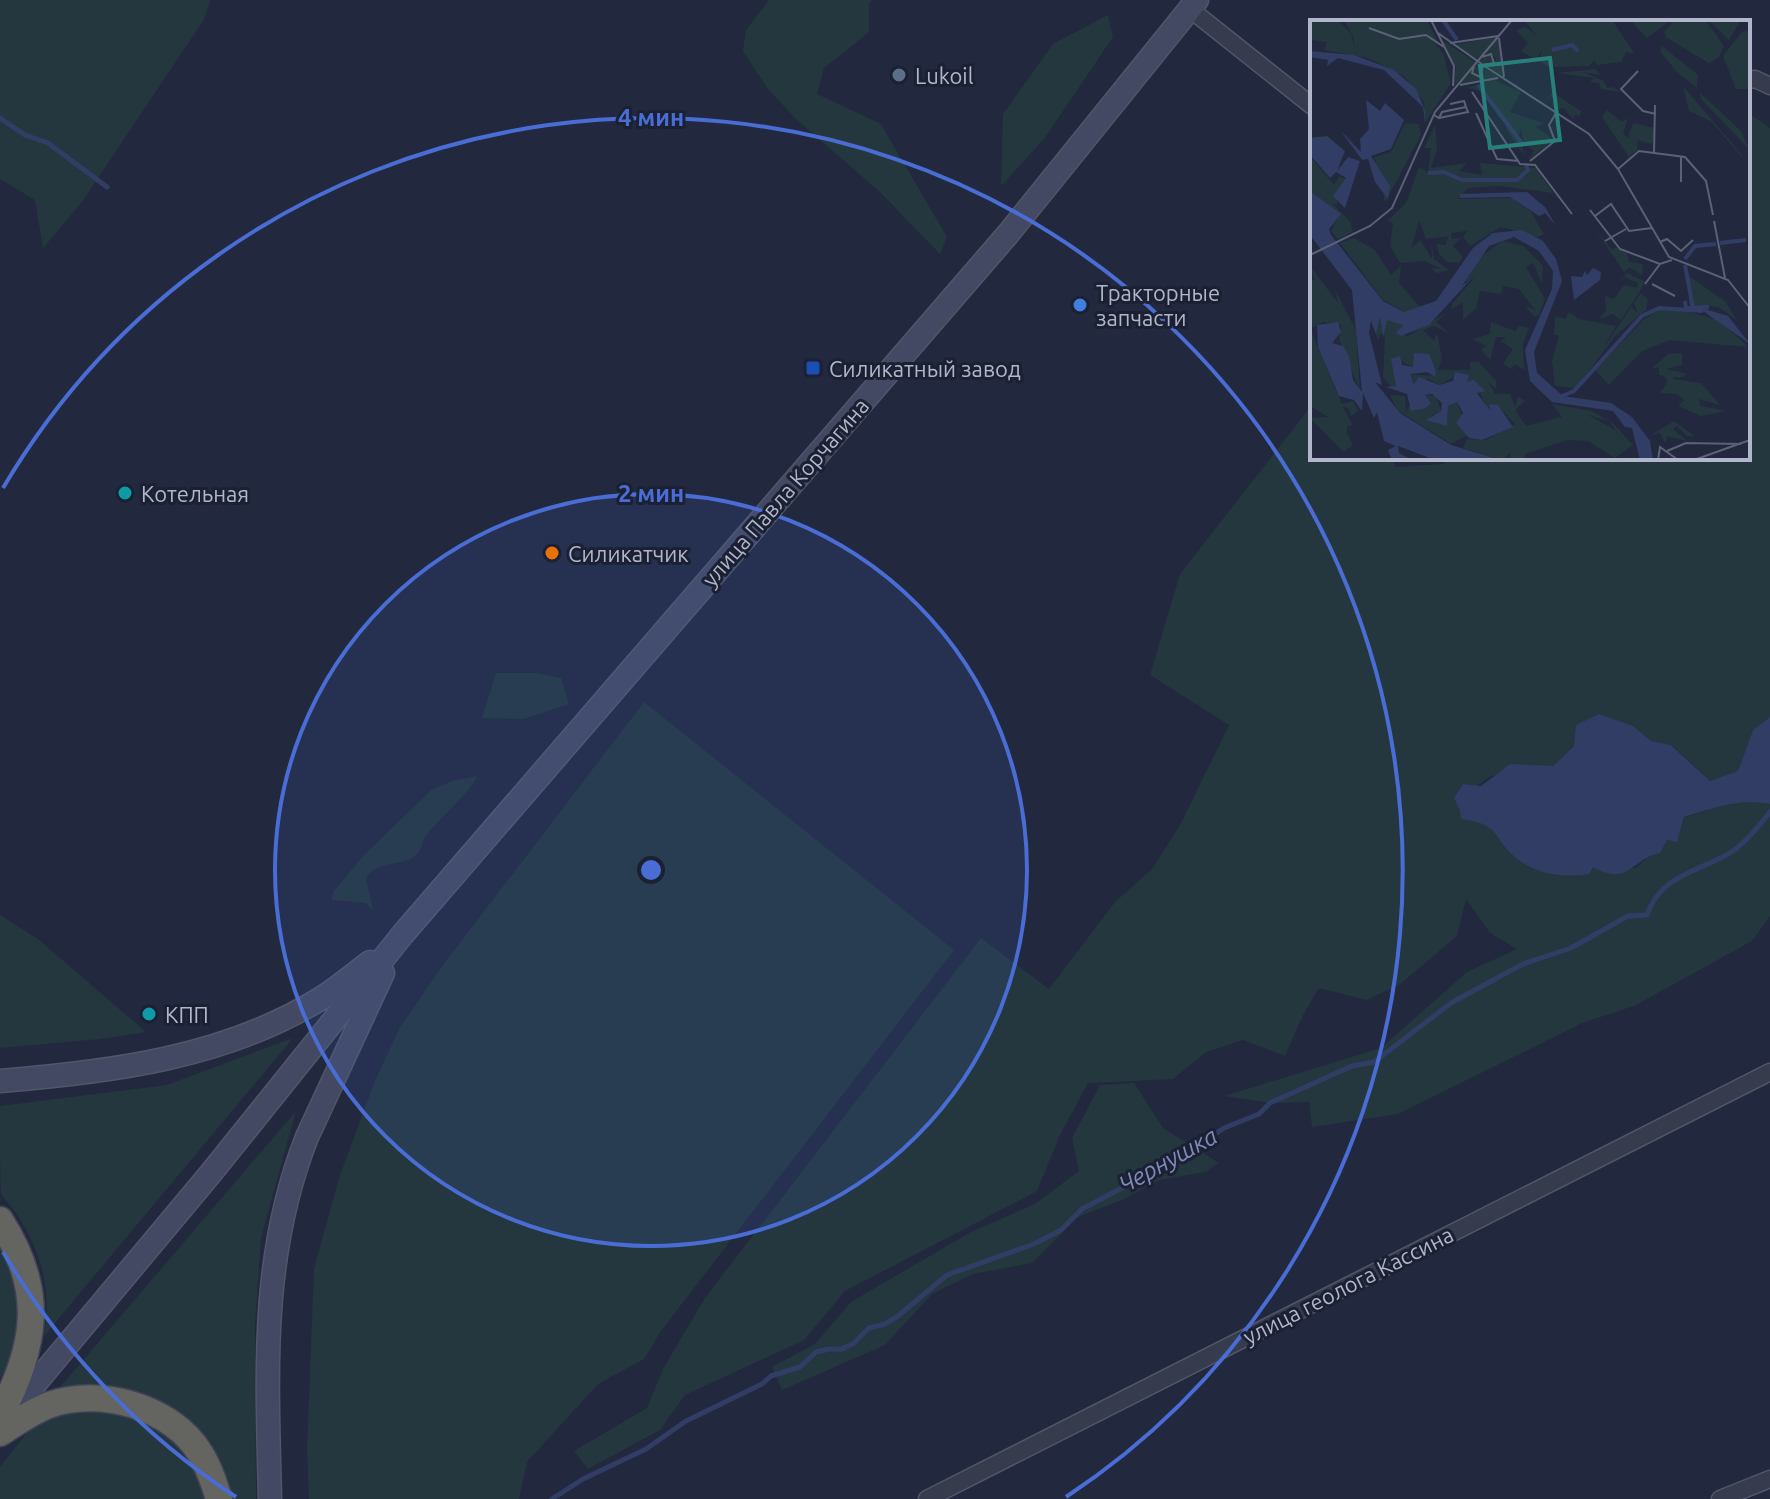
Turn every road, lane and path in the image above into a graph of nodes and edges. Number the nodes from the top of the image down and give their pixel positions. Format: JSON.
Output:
{"nodes":[{"id":1,"x":1194,"y":4,"type":"edge"},
{"id":2,"x":1750,"y":80,"type":"edge"},
{"id":3,"x":1770,"y":86,"type":"edge"},
{"id":4,"x":1310,"y":104,"type":"edge"},
{"id":5,"x":397,"y":942,"type":"junction"},
{"id":6,"x":1770,"y":1072,"type":"edge"},
{"id":7,"x":0,"y":1081,"type":"edge"},
{"id":8,"x":0,"y":1220,"type":"edge"},
{"id":9,"x":0,"y":1416,"type":"edge"},
{"id":10,"x":0,"y":1426,"type":"edge"},
{"id":11,"x":0,"y":1433,"type":"edge"},
{"id":12,"x":1770,"y":1479,"type":"edge"},
{"id":13,"x":219,"y":1499,"type":"edge"},
{"id":14,"x":270,"y":1499,"type":"edge"},
{"id":15,"x":927,"y":1499,"type":"edge"},
{"id":16,"x":1720,"y":1499,"type":"edge"}],
"edges":[{"from":1,"to":4,"type":"street"},
{"from":1,"to":5,"type":"main road","name":"улица Павла Корчагина"},
{"from":2,"to":3,"type":"street"},
{"from":5,"to":7,"type":"main road"},
{"from":5,"to":10,"type":"main road"},
{"from":5,"to":14,"type":"main road"},
{"from":6,"to":15,"type":"street","name":"улица геолога Кассина"},
{"from":8,"to":9,"type":"highway"},
{"from":11,"to":13,"type":"highway"},
{"from":12,"to":16,"type":"street"}]}
